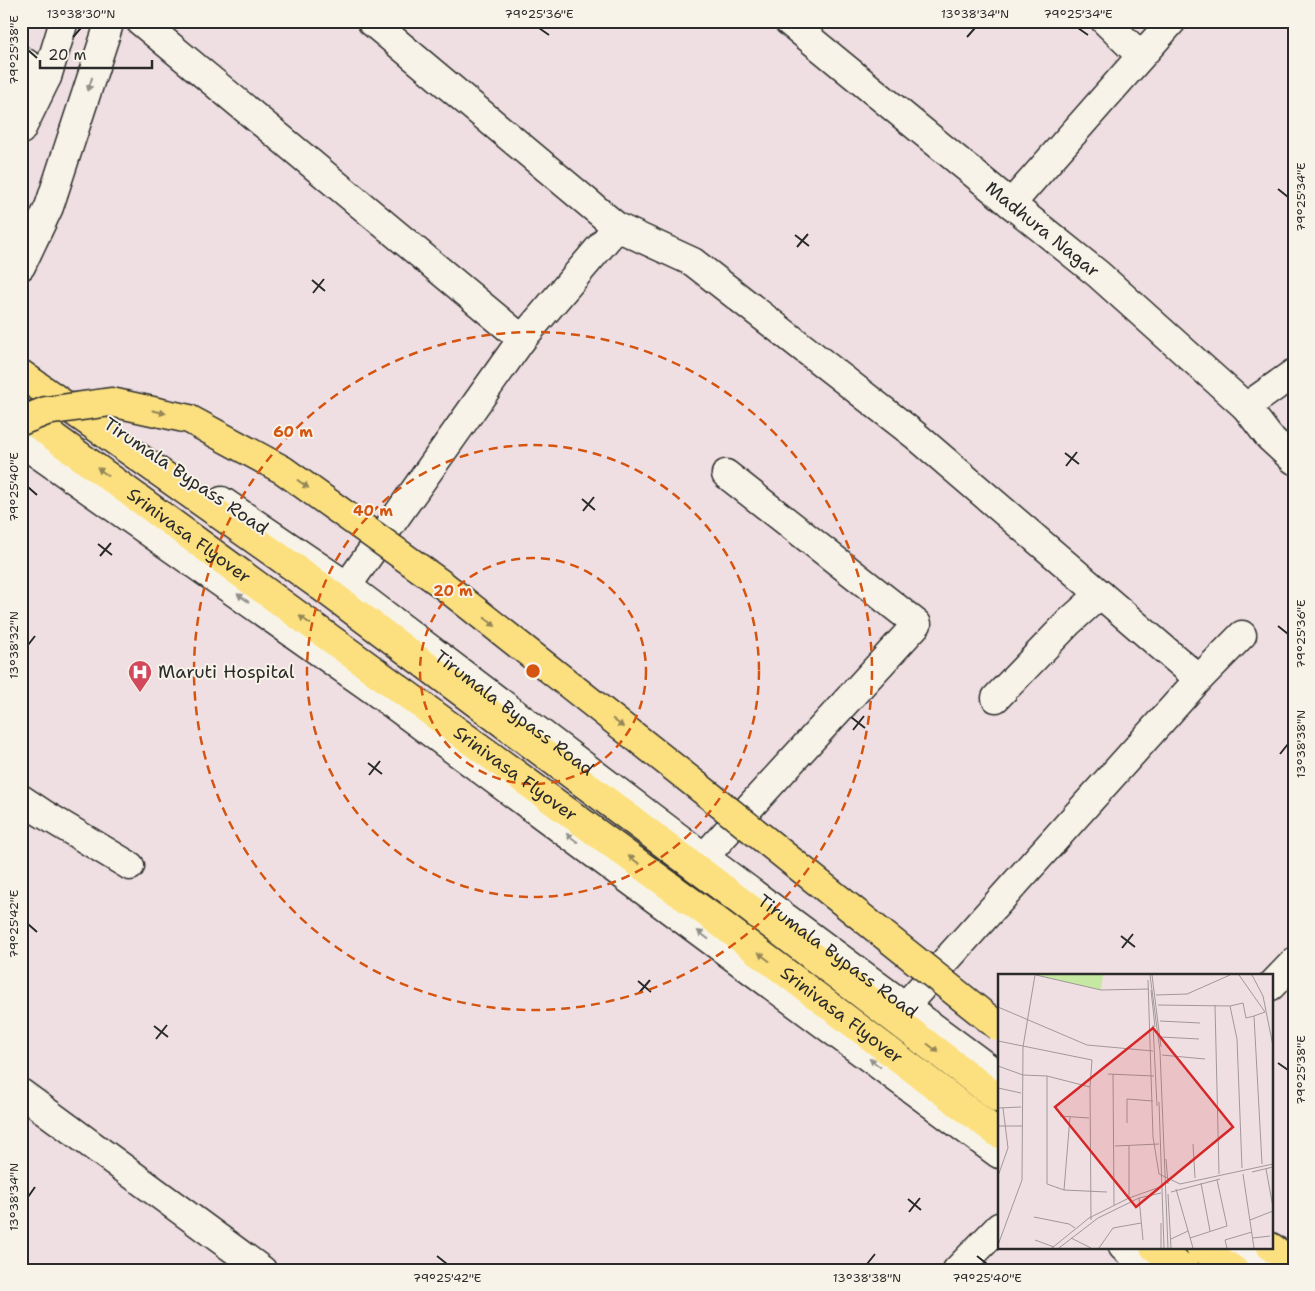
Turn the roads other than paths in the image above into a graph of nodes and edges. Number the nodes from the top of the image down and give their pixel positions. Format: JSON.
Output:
{"nodes":[{"id":1,"x":64,"y":21,"type":"edge"},
{"id":2,"x":110,"y":21,"type":"edge"},
{"id":3,"x":140,"y":21,"type":"edge"},
{"id":4,"x":371,"y":21,"type":"edge"},
{"id":5,"x":788,"y":21,"type":"edge"},
{"id":6,"x":1105,"y":21,"type":"edge"},
{"id":7,"x":1172,"y":21,"type":"edge"},
{"id":8,"x":1141,"y":56,"type":"junction"},
{"id":9,"x":21,"y":60,"type":"edge"},
{"id":10,"x":47,"y":77,"type":"junction"},
{"id":11,"x":21,"y":130,"type":"edge"},
{"id":12,"x":1011,"y":204,"type":"junction"},
{"id":13,"x":617,"y":227,"type":"junction"},
{"id":14,"x":21,"y":266,"type":"edge"},
{"id":15,"x":522,"y":339,"type":"junction"},
{"id":16,"x":21,"y":362,"type":"edge"},
{"id":17,"x":1294,"y":373,"type":"edge"},
{"id":18,"x":21,"y":374,"type":"edge"},
{"id":19,"x":1246,"y":407,"type":"junction"},
{"id":20,"x":21,"y":413,"type":"edge"},
{"id":21,"x":21,"y":421,"type":"edge"},
{"id":22,"x":21,"y":442,"type":"edge"},
{"id":23,"x":1294,"y":460,"type":"edge"},
{"id":24,"x":726,"y":474,"type":"dead end"},
{"id":25,"x":346,"y":586,"type":"junction"},
{"id":26,"x":1100,"y":594,"type":"junction"},
{"id":27,"x":1242,"y":635,"type":"dead end"},
{"id":28,"x":1199,"y":679,"type":"junction"},
{"id":29,"x":996,"y":698,"type":"dead end"},
{"id":30,"x":21,"y":800,"type":"edge"},
{"id":31,"x":704,"y":857,"type":"junction"},
{"id":32,"x":130,"y":866,"type":"dead end"},
{"id":33,"x":1294,"y":962,"type":"edge"},
{"id":34,"x":1272,"y":985,"type":"edge"},
{"id":35,"x":905,"y":1006,"type":"junction"},
{"id":36,"x":998,"y":1026,"type":"edge"},
{"id":37,"x":998,"y":1075,"type":"edge"},
{"id":38,"x":21,"y":1093,"type":"edge"},
{"id":39,"x":998,"y":1098,"type":"edge"},
{"id":40,"x":998,"y":1133,"type":"edge"},
{"id":41,"x":998,"y":1153,"type":"edge"},
{"id":42,"x":998,"y":1228,"type":"edge"},
{"id":43,"x":1123,"y":1248,"type":"edge"},
{"id":44,"x":1155,"y":1248,"type":"edge"},
{"id":45,"x":1201,"y":1248,"type":"edge"},
{"id":46,"x":1239,"y":1248,"type":"edge"},
{"id":47,"x":1272,"y":1248,"type":"edge"},
{"id":48,"x":1294,"y":1264,"type":"edge"},
{"id":49,"x":262,"y":1270,"type":"edge"},
{"id":50,"x":957,"y":1270,"type":"edge"},
{"id":51,"x":1152,"y":1270,"type":"edge"},
{"id":52,"x":1186,"y":1270,"type":"edge"},
{"id":53,"x":1234,"y":1270,"type":"edge"},
{"id":54,"x":1270,"y":1270,"type":"edge"}],
"edges":[{"from":1,"to":10,"type":"street"},
{"from":2,"to":14,"type":"street","one_way":true},
{"from":3,"to":15,"type":"street"},
{"from":4,"to":13,"type":"street"},
{"from":5,"to":12,"type":"street","name":"Madhura Nagar"},
{"from":6,"to":8,"type":"street"},
{"from":7,"to":8,"type":"street"},
{"from":8,"to":12,"type":"street"},
{"from":9,"to":10,"type":"street"},
{"from":10,"to":11,"type":"street"},
{"from":12,"to":19,"type":"street","name":"Madhura Nagar"},
{"from":13,"to":15,"type":"street"},
{"from":13,"to":26,"type":"street"},
{"from":15,"to":25,"type":"street"},
{"from":16,"to":25,"type":"street","name":"Tirumala Bypass Road"},
{"from":17,"to":19,"type":"street"},
{"from":18,"to":39,"type":"main road","name":"Srinivasa Flyover","one_way":true},
{"from":19,"to":23,"type":"street","name":"Madhura Nagar"},
{"from":40,"to":20,"type":"main road","name":"Srinivasa Flyover","one_way":true},
{"from":21,"to":36,"type":"main road","one_way":true,"bridge":true},
{"from":41,"to":22,"type":"street","one_way":true},
{"from":24,"to":31,"type":"street"},
{"from":25,"to":31,"type":"street","name":"Tirumala Bypass Road"},
{"from":26,"to":28,"type":"street"},
{"from":26,"to":29,"type":"street"},
{"from":27,"to":28,"type":"street"},
{"from":28,"to":35,"type":"street"},
{"from":30,"to":32,"type":"street"},
{"from":31,"to":35,"type":"street","name":"Tirumala Bypass Road"},
{"from":33,"to":34,"type":"street"},
{"from":35,"to":37,"type":"street","name":"Tirumala Bypass Road"},
{"from":38,"to":49,"type":"street"},
{"from":42,"to":50,"type":"street"},
{"from":43,"to":51,"type":"street"},
{"from":44,"to":52,"type":"main road"},
{"from":45,"to":53,"type":"main road"},
{"from":46,"to":54,"type":"street"},
{"from":47,"to":48,"type":"main road"}]}
